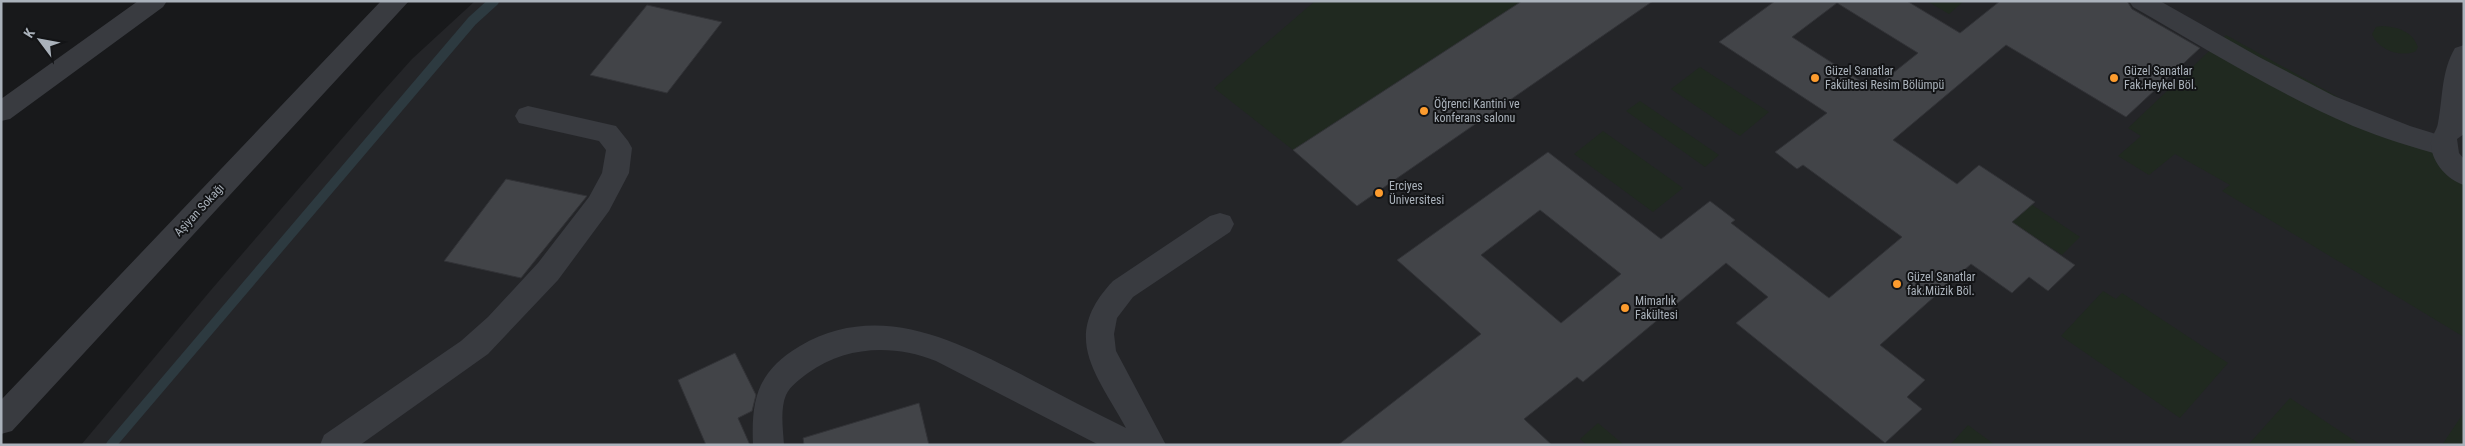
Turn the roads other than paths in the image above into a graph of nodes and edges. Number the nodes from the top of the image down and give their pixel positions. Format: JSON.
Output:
{"nodes":[{"id":1,"x":155,"y":1,"type":"edge"},
{"id":2,"x":397,"y":1,"type":"edge"},
{"id":3,"x":2141,"y":1,"type":"edge"},
{"id":4,"x":2464,"y":54,"type":"edge"},
{"id":5,"x":1,"y":112,"type":"edge"},
{"id":6,"x":528,"y":116,"type":"dead end"},
{"id":7,"x":2453,"y":132,"type":"edge"},
{"id":8,"x":2462,"y":180,"type":"edge"},
{"id":9,"x":1220,"y":224,"type":"dead end"},
{"id":10,"x":1,"y":421,"type":"edge"},
{"id":11,"x":335,"y":445,"type":"edge"},
{"id":12,"x":769,"y":445,"type":"edge"},
{"id":13,"x":1129,"y":445,"type":"edge"},
{"id":14,"x":1151,"y":445,"type":"edge"}],
"edges":[{"from":1,"to":5,"type":"street"},
{"from":2,"to":10,"type":"street","name":"Aşiyan Sokağı"},
{"from":3,"to":7,"type":"street"},
{"from":4,"to":7,"type":"street"},
{"from":6,"to":11,"type":"street"},
{"from":7,"to":8,"type":"street"},
{"from":9,"to":14,"type":"street"},
{"from":12,"to":13,"type":"street"}]}
